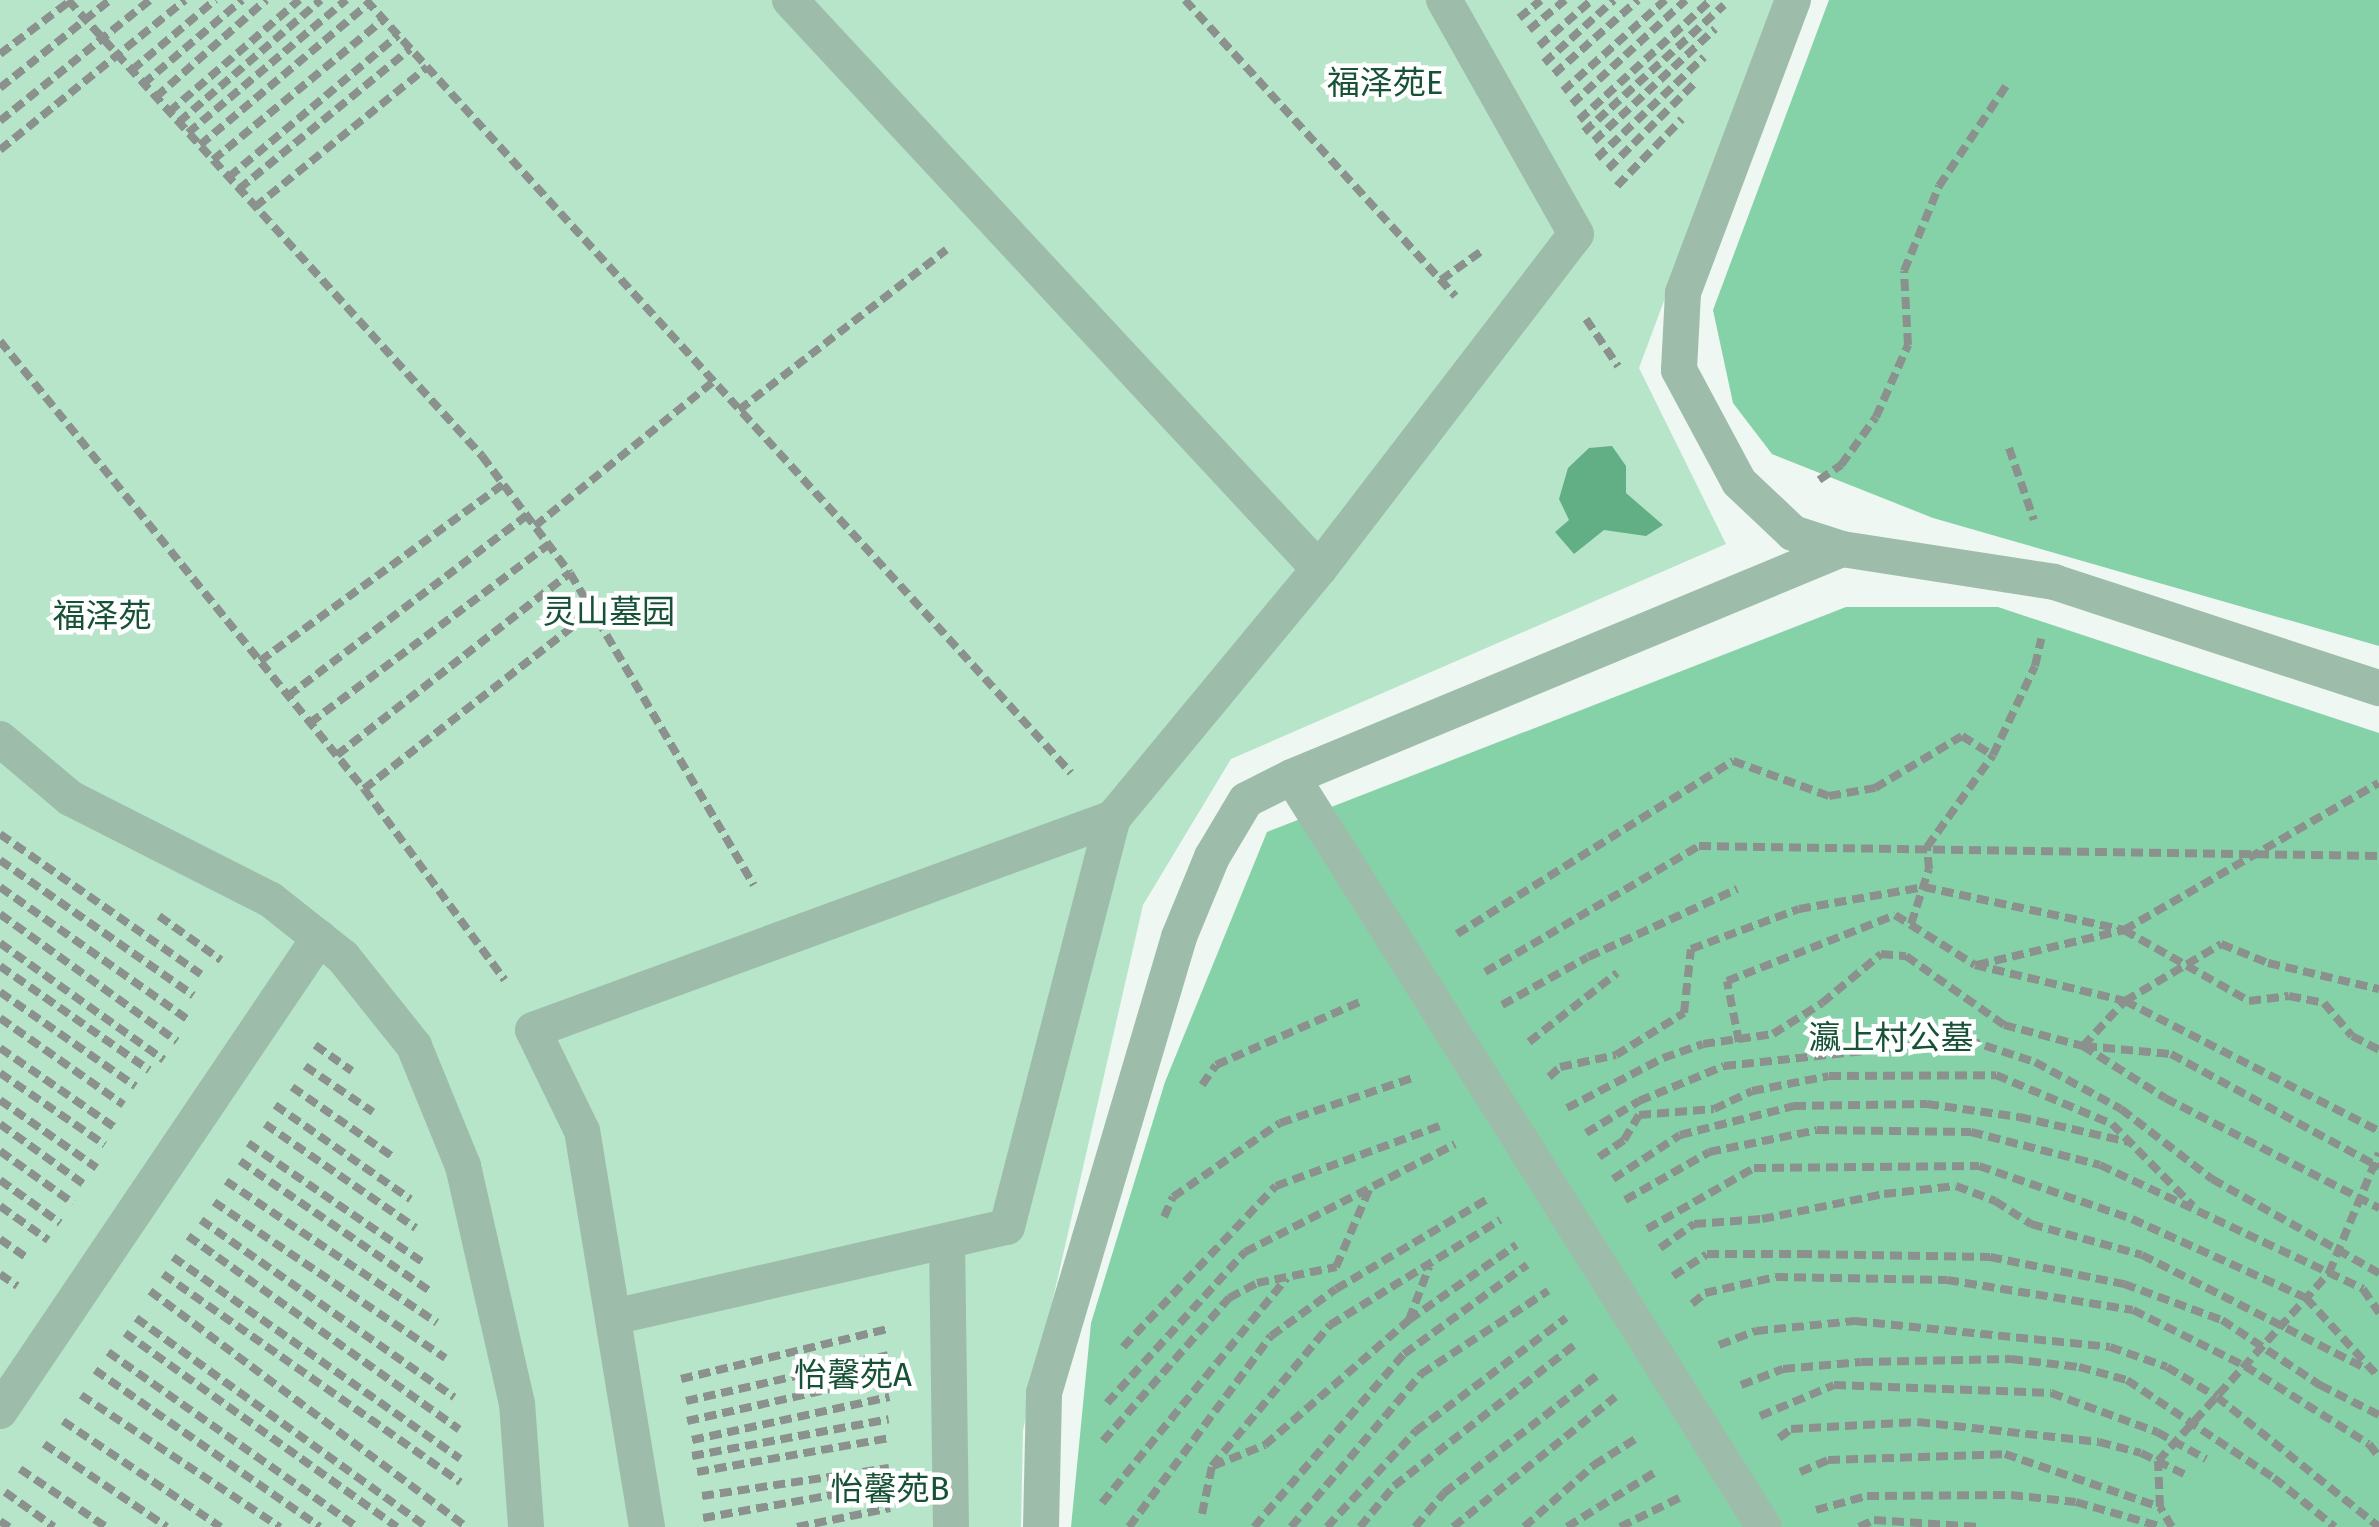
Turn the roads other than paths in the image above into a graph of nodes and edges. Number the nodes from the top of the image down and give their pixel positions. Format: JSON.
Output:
{"nodes":[{"id":1,"x":790,"y":0,"type":"edge"},
{"id":2,"x":1444,"y":0,"type":"edge"},
{"id":3,"x":1793,"y":0,"type":"edge"},
{"id":4,"x":1842,"y":549,"type":"junction"},
{"id":5,"x":1319,"y":569,"type":"junction"},
{"id":6,"x":2379,"y":688,"type":"edge"},
{"id":7,"x":0,"y":739,"type":"edge"},
{"id":8,"x":1292,"y":777,"type":"junction"},
{"id":9,"x":1113,"y":818,"type":"junction"},
{"id":10,"x":319,"y":938,"type":"junction"},
{"id":11,"x":947,"y":1241,"type":"junction"},
{"id":12,"x":613,"y":1317,"type":"junction"},
{"id":13,"x":0,"y":1411,"type":"edge"},
{"id":14,"x":949,"y":1419,"type":"edge"},
{"id":15,"x":636,"y":1459,"type":"edge"},
{"id":16,"x":1751,"y":1505,"type":"edge"},
{"id":17,"x":526,"y":1527,"type":"edge"},
{"id":18,"x":1041,"y":1527,"type":"edge"}],
"edges":[{"from":1,"to":5,"type":"lane"},
{"from":2,"to":5,"type":"lane"},
{"from":3,"to":4,"type":"lane"},
{"from":4,"to":6,"type":"lane"},
{"from":4,"to":8,"type":"lane"},
{"from":5,"to":9,"type":"lane"},
{"from":7,"to":10,"type":"lane"},
{"from":8,"to":16,"type":"lane"},
{"from":8,"to":18,"type":"lane"},
{"from":9,"to":11,"type":"lane"},
{"from":9,"to":12,"type":"lane"},
{"from":10,"to":13,"type":"lane"},
{"from":10,"to":17,"type":"lane"},
{"from":11,"to":12,"type":"lane"},
{"from":11,"to":14,"type":"lane"},
{"from":12,"to":15,"type":"lane"}]}
